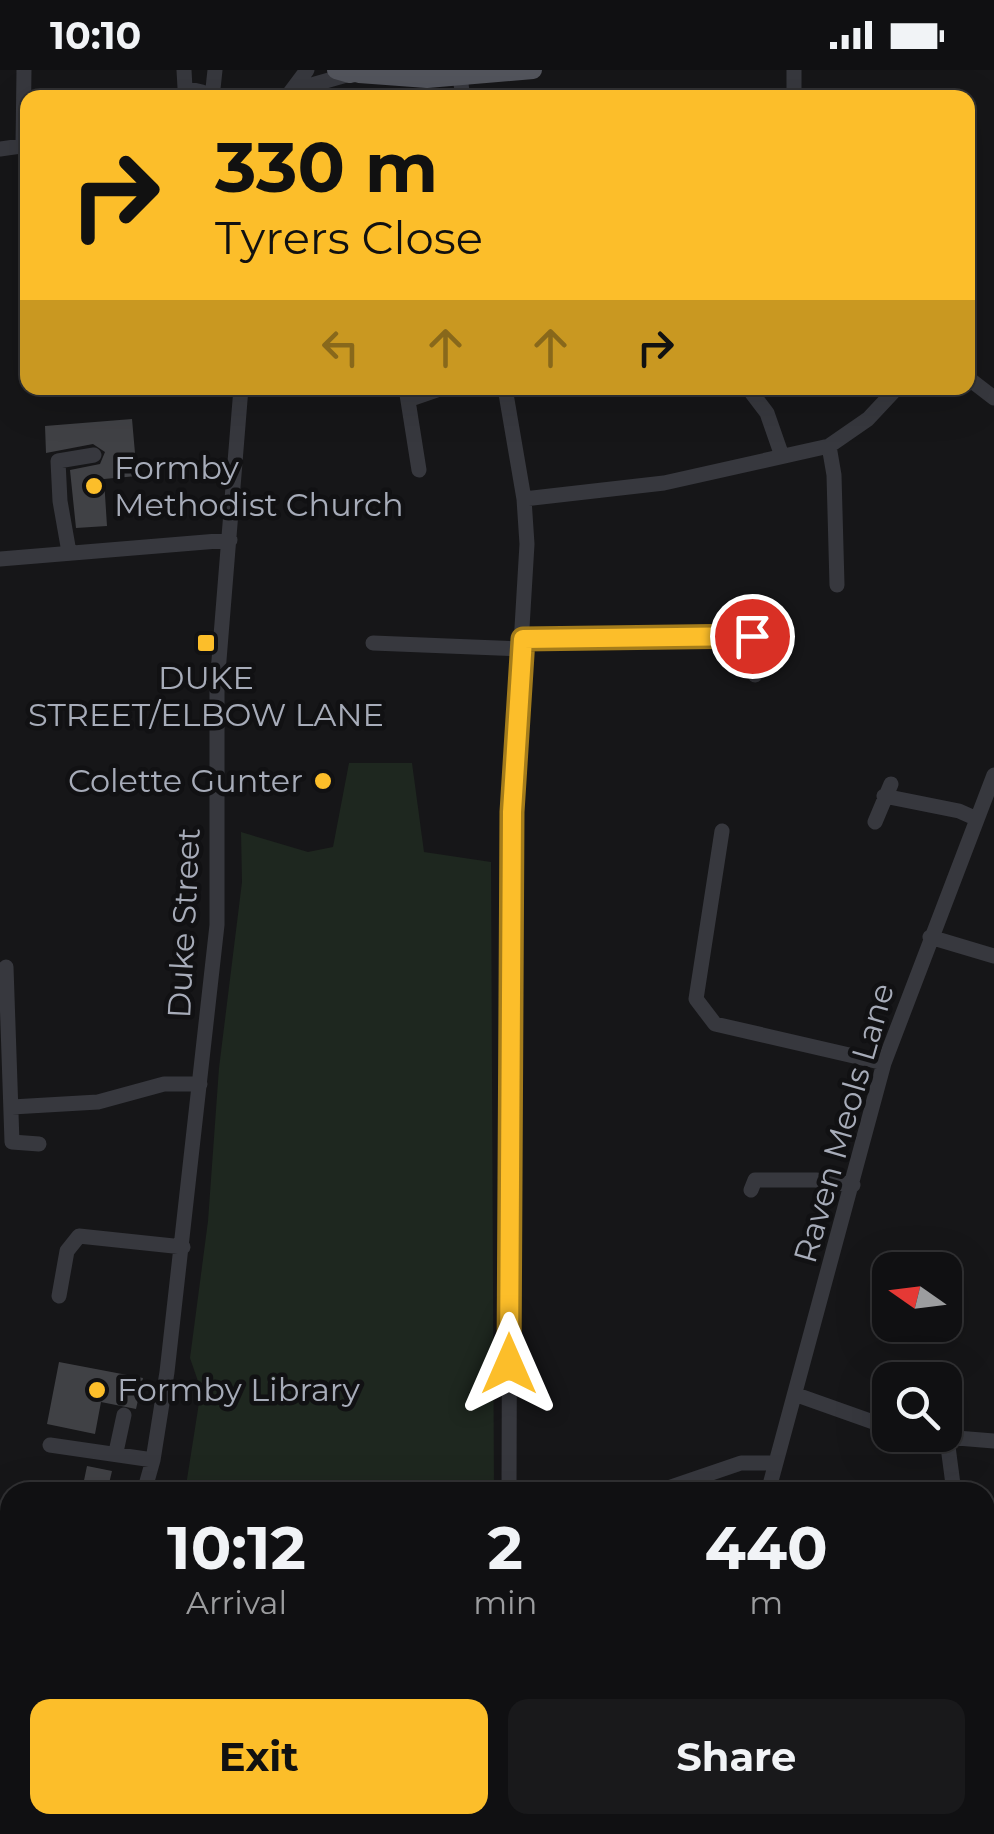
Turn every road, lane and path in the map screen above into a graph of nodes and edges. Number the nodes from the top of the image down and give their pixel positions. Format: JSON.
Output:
{"nodes":[{"id":1,"x":184,"y":70,"type":"edge"},
{"id":2,"x":533,"y":70,"type":"edge"},
{"id":3,"x":348,"y":73,"type":"edge"},
{"id":4,"x":446,"y":75,"type":"edge"},
{"id":5,"x":194,"y":90,"type":"edge"},
{"id":6,"x":301,"y":90,"type":"edge"},
{"id":7,"x":240,"y":395,"type":"edge"},
{"id":8,"x":408,"y":395,"type":"edge"},
{"id":9,"x":506,"y":395,"type":"edge"},
{"id":10,"x":753,"y":395,"type":"edge"},
{"id":11,"x":890,"y":395,"type":"edge"},
{"id":12,"x":829,"y":446,"type":"junction"},
{"id":13,"x":94,"y":455,"type":"dead end"},
{"id":14,"x":782,"y":456,"type":"junction"},
{"id":15,"x":419,"y":470,"type":"dead end"},
{"id":16,"x":524,"y":499,"type":"junction"},
{"id":17,"x":230,"y":540,"type":"junction"},
{"id":18,"x":69,"y":552,"type":"junction"},
{"id":19,"x":0,"y":559,"type":"edge"},
{"id":20,"x":838,"y":584,"type":"dead end"},
{"id":21,"x":373,"y":643,"type":"dead end"},
{"id":22,"x":523,"y":644,"type":"junction"},
{"id":23,"x":755,"y":675,"type":"dead end"},
{"id":24,"x":994,"y":775,"type":"edge"},
{"id":25,"x":977,"y":819,"type":"junction"},
{"id":26,"x":875,"y":822,"type":"dead end"},
{"id":27,"x":722,"y":831,"type":"dead end"},
{"id":28,"x":930,"y":937,"type":"junction"},
{"id":29,"x":994,"y":956,"type":"edge"},
{"id":30,"x":6,"y":967,"type":"dead end"},
{"id":31,"x":3,"y":1024,"type":"edge"},
{"id":32,"x":884,"y":1063,"type":"junction"},
{"id":33,"x":200,"y":1084,"type":"junction"},
{"id":34,"x":12,"y":1107,"type":"junction"},
{"id":35,"x":40,"y":1144,"type":"dead end"},
{"id":36,"x":853,"y":1186,"type":"junction"},
{"id":37,"x":751,"y":1190,"type":"dead end"},
{"id":38,"x":183,"y":1247,"type":"junction"},
{"id":39,"x":59,"y":1296,"type":"dead end"},
{"id":40,"x":797,"y":1394,"type":"junction"},
{"id":41,"x":124,"y":1415,"type":"dead end"},
{"id":42,"x":872,"y":1421,"type":"edge"},
{"id":43,"x":962,"y":1440,"type":"edge"},
{"id":44,"x":994,"y":1441,"type":"edge"},
{"id":45,"x":50,"y":1445,"type":"dead end"},
{"id":46,"x":116,"y":1452,"type":"junction"},
{"id":47,"x":948,"y":1452,"type":"edge"},
{"id":48,"x":153,"y":1460,"type":"junction"},
{"id":49,"x":775,"y":1463,"type":"junction"},
{"id":50,"x":147,"y":1482,"type":"edge"},
{"id":51,"x":153,"y":1482,"type":"edge"},
{"id":52,"x":509,"y":1482,"type":"edge"},
{"id":53,"x":685,"y":1482,"type":"edge"},
{"id":54,"x":770,"y":1482,"type":"edge"},
{"id":55,"x":952,"y":1482,"type":"edge"}],
"edges":[{"from":1,"to":5,"type":"street"},
{"from":2,"to":4,"type":"main road"},
{"from":3,"to":4,"type":"main road"},
{"from":3,"to":6,"type":"street"},
{"from":7,"to":17,"type":"street","name":"Duke Street"},
{"from":8,"to":15,"type":"street"},
{"from":9,"to":16,"type":"street"},
{"from":10,"to":14,"type":"street"},
{"from":11,"to":12,"type":"street"},
{"from":12,"to":14,"type":"street"},
{"from":12,"to":20,"type":"street"},
{"from":13,"to":18,"type":"street"},
{"from":14,"to":16,"type":"street"},
{"from":16,"to":22,"type":"street"},
{"from":17,"to":18,"type":"street"},
{"from":17,"to":33,"type":"street","name":"Duke Street"},
{"from":18,"to":19,"type":"street"},
{"from":21,"to":22,"type":"street"},
{"from":22,"to":23,"type":"street"},
{"from":22,"to":52,"type":"street"},
{"from":24,"to":25,"type":"street","name":"Raven Meols Lane"},
{"from":25,"to":26,"type":"street"},
{"from":25,"to":28,"type":"street","name":"Raven Meols Lane"},
{"from":27,"to":32,"type":"street"},
{"from":28,"to":29,"type":"street"},
{"from":28,"to":32,"type":"street","name":"Raven Meols Lane"},
{"from":30,"to":31,"type":"street"},
{"from":31,"to":34,"type":"street"},
{"from":32,"to":36,"type":"street","name":"Raven Meols Lane"},
{"from":33,"to":34,"type":"street"},
{"from":33,"to":38,"type":"street","name":"Duke Street"},
{"from":34,"to":35,"type":"street"},
{"from":36,"to":37,"type":"street"},
{"from":36,"to":40,"type":"street","name":"Raven Meols Lane"},
{"from":38,"to":39,"type":"street"},
{"from":38,"to":48,"type":"street","name":"Duke Street"},
{"from":40,"to":42,"type":"street"},
{"from":40,"to":49,"type":"street","name":"Raven Meols Lane"},
{"from":41,"to":46,"type":"street"},
{"from":43,"to":44,"type":"street"},
{"from":45,"to":46,"type":"street"},
{"from":46,"to":48,"type":"street"},
{"from":47,"to":55,"type":"street"},
{"from":48,"to":50,"type":"street","name":"Duke Street"},
{"from":48,"to":51,"type":"street","name":"Duke Street"},
{"from":49,"to":53,"type":"street"},
{"from":49,"to":54,"type":"street","name":"Raven Meols Lane"}]}
